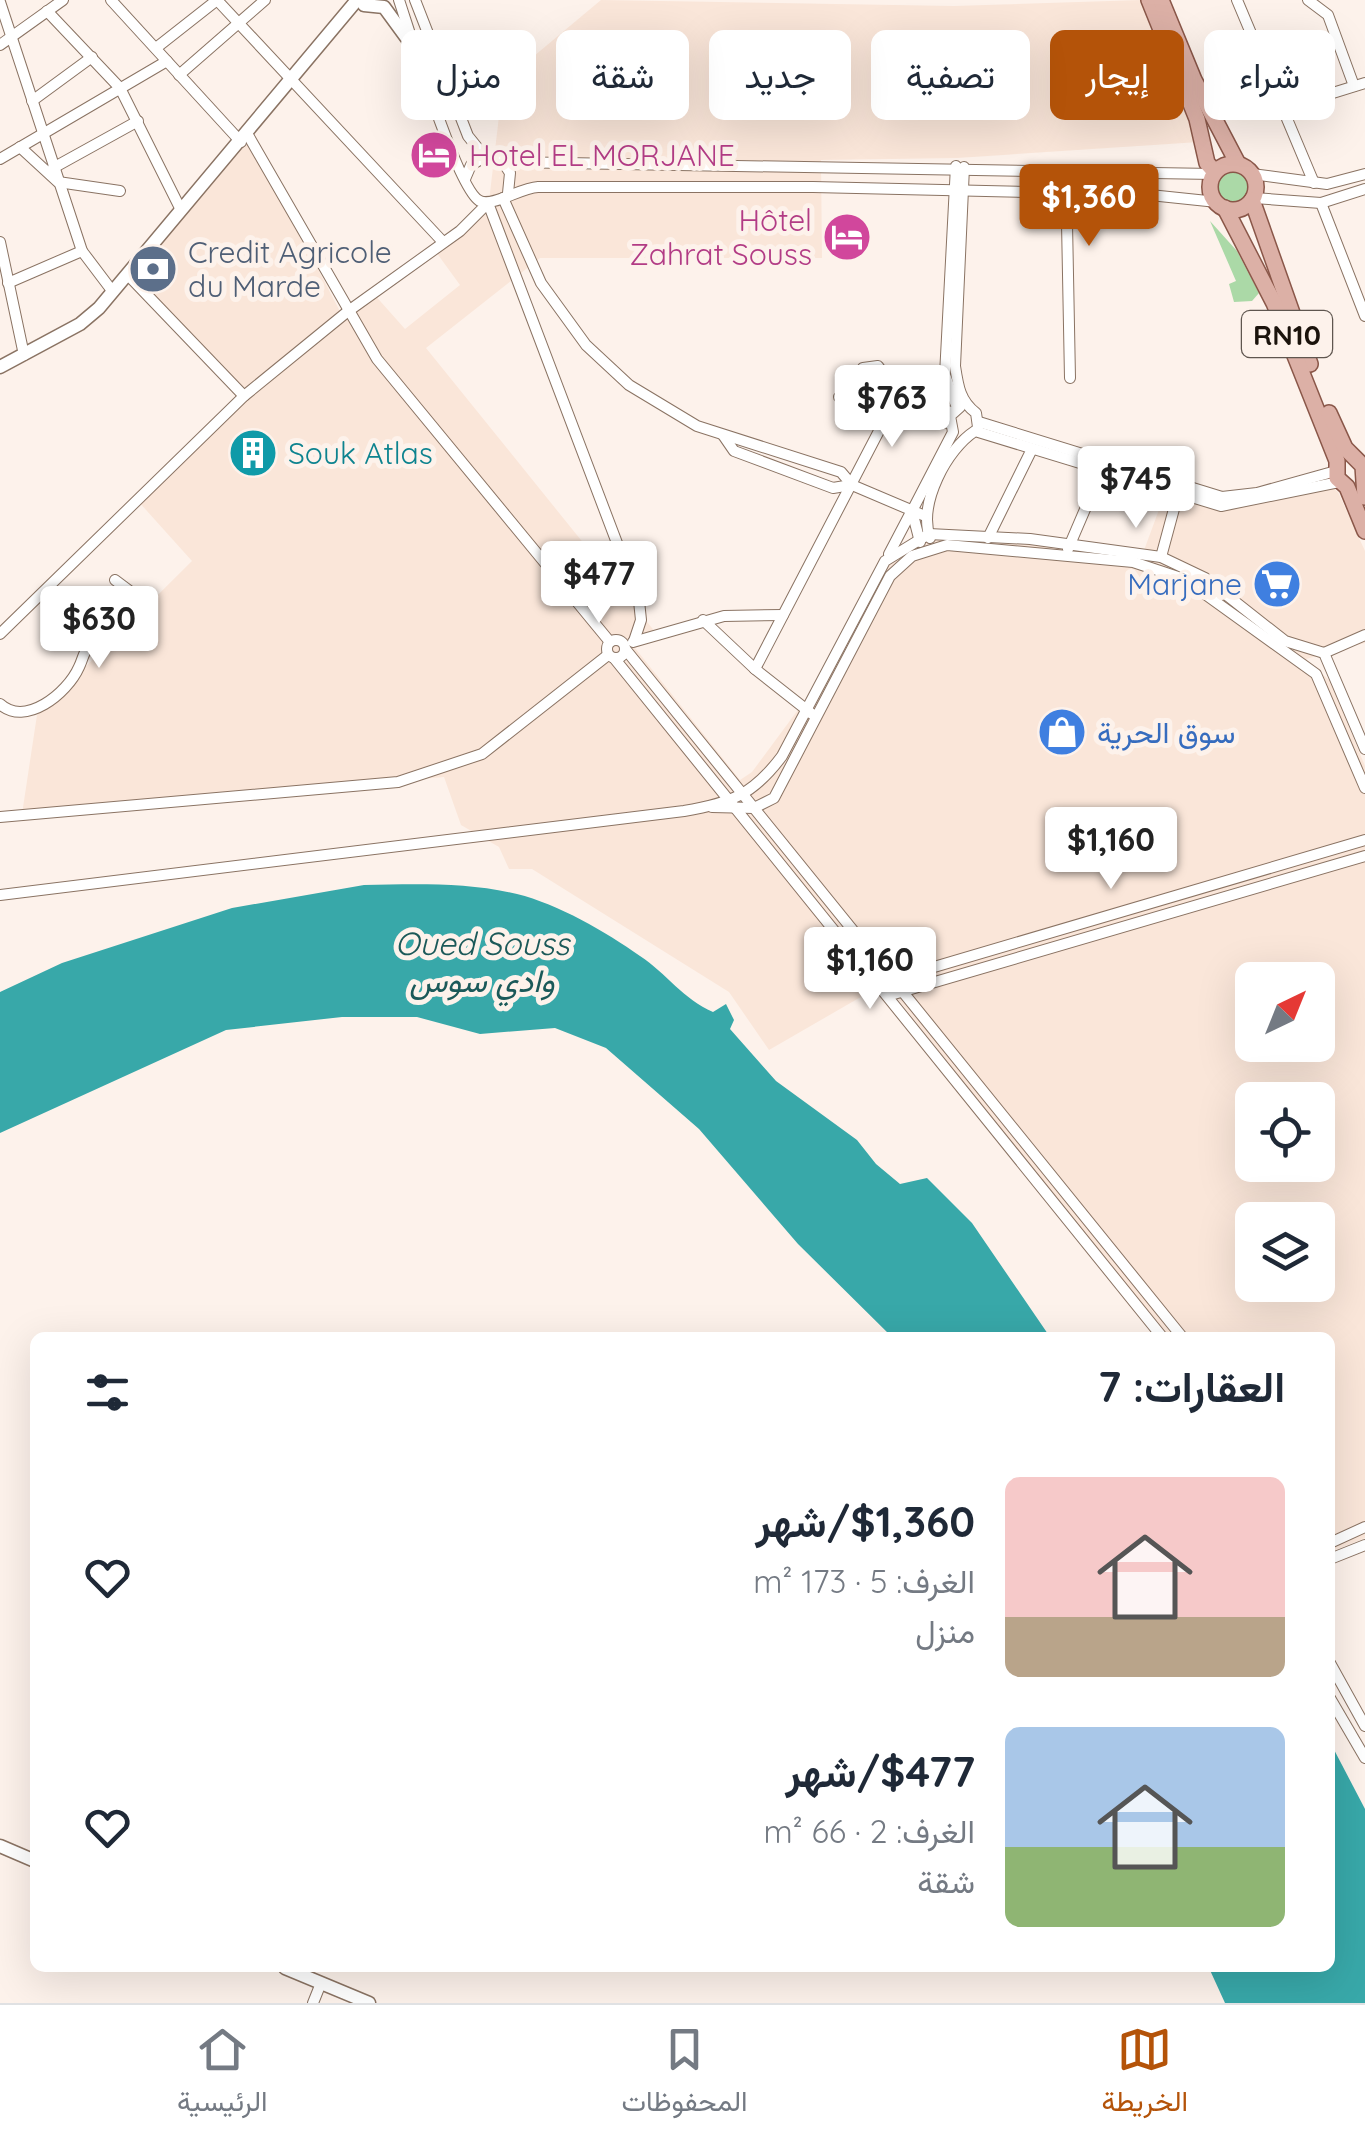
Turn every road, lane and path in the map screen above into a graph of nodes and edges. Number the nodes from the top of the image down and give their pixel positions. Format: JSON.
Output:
{"nodes":[{"id":1,"x":63,"y":0,"type":"edge"},
{"id":2,"x":112,"y":0,"type":"edge"},
{"id":3,"x":217,"y":0,"type":"edge"},
{"id":4,"x":265,"y":0,"type":"edge"},
{"id":5,"x":399,"y":0,"type":"edge"},
{"id":6,"x":414,"y":0,"type":"edge"},
{"id":7,"x":1149,"y":0,"type":"edge"},
{"id":8,"x":1161,"y":0,"type":"edge"},
{"id":9,"x":1237,"y":0,"type":"edge"},
{"id":10,"x":1308,"y":0,"type":"edge"},
{"id":11,"x":0,"y":2,"type":"edge"},
{"id":12,"x":363,"y":2,"type":"edge"},
{"id":13,"x":47,"y":11,"type":"junction"},
{"id":14,"x":240,"y":24,"type":"junction"},
{"id":15,"x":401,"y":30,"type":"edge"},
{"id":16,"x":408,"y":30,"type":"edge"},
{"id":17,"x":1249,"y":30,"type":"edge"},
{"id":18,"x":10,"y":36,"type":"junction"},
{"id":19,"x":0,"y":45,"type":"edge"},
{"id":20,"x":156,"y":48,"type":"junction"},
{"id":21,"x":92,"y":57,"type":"junction"},
{"id":22,"x":167,"y":61,"type":"junction"},
{"id":23,"x":179,"y":75,"type":"junction"},
{"id":24,"x":292,"y":81,"type":"junction"},
{"id":25,"x":1360,"y":85,"type":"edge"},
{"id":26,"x":120,"y":88,"type":"junction"},
{"id":27,"x":1335,"y":92,"type":"edge"},
{"id":28,"x":32,"y":101,"type":"junction"},
{"id":29,"x":442,"y":120,"type":"edge"},
{"id":30,"x":1286,"y":120,"type":"edge"},
{"id":31,"x":138,"y":121,"type":"junction"},
{"id":32,"x":43,"y":133,"type":"junction"},
{"id":33,"x":244,"y":138,"type":"junction"},
{"id":34,"x":20,"y":147,"type":"junction"},
{"id":35,"x":484,"y":157,"type":"junction"},
{"id":36,"x":0,"y":159,"type":"edge"},
{"id":37,"x":503,"y":162,"type":"junction"},
{"id":38,"x":682,"y":162,"type":"junction"},
{"id":39,"x":1238,"y":164,"type":"junction"},
{"id":40,"x":960,"y":167,"type":"junction"},
{"id":41,"x":53,"y":168,"type":"junction"},
{"id":42,"x":1066,"y":171,"type":"junction"},
{"id":43,"x":1215,"y":173,"type":"junction"},
{"id":44,"x":1252,"y":174,"type":"junction"},
{"id":45,"x":1365,"y":174,"type":"edge"},
{"id":46,"x":465,"y":179,"type":"junction"},
{"id":47,"x":58,"y":182,"type":"junction"},
{"id":48,"x":1314,"y":182,"type":"junction"},
{"id":49,"x":682,"y":186,"type":"junction"},
{"id":50,"x":1365,"y":189,"type":"edge"},
{"id":51,"x":959,"y":190,"type":"junction"},
{"id":52,"x":120,"y":192,"type":"dead end"},
{"id":53,"x":1067,"y":193,"type":"junction"},
{"id":54,"x":506,"y":195,"type":"junction"},
{"id":55,"x":1253,"y":199,"type":"junction"},
{"id":56,"x":488,"y":203,"type":"junction"},
{"id":57,"x":1321,"y":203,"type":"junction"},
{"id":58,"x":1221,"y":205,"type":"junction"},
{"id":59,"x":181,"y":210,"type":"junction"},
{"id":60,"x":0,"y":242,"type":"edge"},
{"id":61,"x":442,"y":242,"type":"junction"},
{"id":62,"x":82,"y":251,"type":"junction"},
{"id":63,"x":126,"y":274,"type":"junction"},
{"id":64,"x":1365,"y":278,"type":"edge"},
{"id":65,"x":1351,"y":282,"type":"junction"},
{"id":66,"x":8,"y":283,"type":"junction"},
{"id":67,"x":112,"y":292,"type":"junction"},
{"id":68,"x":347,"y":312,"type":"junction"},
{"id":69,"x":1365,"y":316,"type":"edge"},
{"id":70,"x":24,"y":356,"type":"junction"},
{"id":71,"x":0,"y":367,"type":"edge"},
{"id":72,"x":1070,"y":378,"type":"dead end"},
{"id":73,"x":840,"y":391,"type":"dead end"},
{"id":74,"x":244,"y":396,"type":"junction"},
{"id":75,"x":854,"y":396,"type":"junction"},
{"id":76,"x":880,"y":406,"type":"junction"},
{"id":77,"x":956,"y":420,"type":"junction"},
{"id":78,"x":977,"y":426,"type":"junction"},
{"id":79,"x":724,"y":436,"type":"junction"},
{"id":80,"x":1032,"y":449,"type":"junction"},
{"id":81,"x":1101,"y":472,"type":"junction"},
{"id":82,"x":1353,"y":474,"type":"edge"},
{"id":83,"x":852,"y":485,"type":"junction"},
{"id":84,"x":1178,"y":494,"type":"junction"},
{"id":85,"x":912,"y":511,"type":"junction"},
{"id":86,"x":925,"y":516,"type":"junction"},
{"id":87,"x":1365,"y":530,"type":"edge"},
{"id":88,"x":987,"y":541,"type":"junction"},
{"id":89,"x":926,"y":542,"type":"junction"},
{"id":90,"x":1068,"y":548,"type":"junction"},
{"id":91,"x":1161,"y":558,"type":"junction"},
{"id":92,"x":885,"y":561,"type":"junction"},
{"id":93,"x":115,"y":580,"type":"dead end"},
{"id":94,"x":783,"y":615,"type":"junction"},
{"id":95,"x":703,"y":620,"type":"junction"},
{"id":96,"x":0,"y":634,"type":"edge"},
{"id":97,"x":1365,"y":635,"type":"edge"},
{"id":98,"x":628,"y":646,"type":"junction"},
{"id":99,"x":1312,"y":649,"type":"junction"},
{"id":100,"x":611,"y":652,"type":"junction"},
{"id":101,"x":1326,"y":658,"type":"junction"},
{"id":102,"x":1302,"y":662,"type":"junction"},
{"id":103,"x":755,"y":669,"type":"junction"},
{"id":104,"x":1316,"y":674,"type":"junction"},
{"id":105,"x":0,"y":704,"type":"edge"},
{"id":106,"x":812,"y":714,"type":"junction"},
{"id":107,"x":1365,"y":750,"type":"edge"},
{"id":108,"x":1365,"y":788,"type":"edge"},
{"id":109,"x":744,"y":795,"type":"junction"},
{"id":110,"x":774,"y":798,"type":"junction"},
{"id":111,"x":732,"y":804,"type":"junction"},
{"id":112,"x":754,"y":808,"type":"junction"},
{"id":113,"x":0,"y":817,"type":"edge"},
{"id":114,"x":770,"y":827,"type":"junction"},
{"id":115,"x":1365,"y":840,"type":"edge"},
{"id":116,"x":1365,"y":856,"type":"edge"},
{"id":117,"x":1205,"y":886,"type":"junction"},
{"id":118,"x":0,"y":895,"type":"edge"},
{"id":119,"x":1210,"y":901,"type":"junction"},
{"id":120,"x":887,"y":978,"type":"junction"},
{"id":121,"x":874,"y":984,"type":"junction"},
{"id":122,"x":899,"y":992,"type":"junction"},
{"id":123,"x":884,"y":997,"type":"junction"},
{"id":124,"x":1157,"y":1332,"type":"edge"},
{"id":125,"x":1178,"y":1332,"type":"edge"},
{"id":126,"x":1365,"y":1527,"type":"edge"},
{"id":127,"x":1335,"y":1541,"type":"edge"},
{"id":128,"x":1365,"y":1545,"type":"edge"},
{"id":129,"x":1335,"y":1558,"type":"edge"},
{"id":130,"x":1335,"y":1673,"type":"edge"},
{"id":131,"x":1335,"y":1707,"type":"edge"},
{"id":132,"x":1365,"y":1726,"type":"edge"},
{"id":133,"x":1365,"y":1758,"type":"edge"},
{"id":134,"x":0,"y":1846,"type":"edge"},
{"id":135,"x":30,"y":1859,"type":"edge"},
{"id":136,"x":295,"y":1972,"type":"edge"},
{"id":137,"x":322,"y":1983,"type":"junction"},
{"id":138,"x":313,"y":2003,"type":"edge"},
{"id":139,"x":369,"y":2003,"type":"edge"}],
"edges":[{"from":1,"to":13,"type":"street"},
{"from":2,"to":20,"type":"street"},
{"from":3,"to":14,"type":"street"},
{"from":3,"to":20,"type":"street"},
{"from":4,"to":14,"type":"street"},
{"from":5,"to":16,"type":"street"},
{"from":6,"to":35,"type":"street"},
{"from":7,"to":43,"type":"main road","number":"RN10"},
{"from":8,"to":39,"type":"main road"},
{"from":9,"to":17,"type":"street"},
{"from":10,"to":25,"type":"street"},
{"from":11,"to":18,"type":"street"},
{"from":12,"to":15,"type":"street"},
{"from":12,"to":24,"type":"street"},
{"from":13,"to":18,"type":"street"},
{"from":13,"to":21,"type":"street"},
{"from":14,"to":23,"type":"street"},
{"from":14,"to":24,"type":"street"},
{"from":18,"to":19,"type":"street"},
{"from":18,"to":28,"type":"street"},
{"from":20,"to":22,"type":"street"},
{"from":21,"to":26,"type":"street"},
{"from":21,"to":28,"type":"street"},
{"from":22,"to":23,"type":"street"},
{"from":22,"to":26,"type":"street"},
{"from":23,"to":33,"type":"street"},
{"from":24,"to":33,"type":"street"},
{"from":24,"to":61,"type":"street"},
{"from":25,"to":27,"type":"street"},
{"from":26,"to":31,"type":"street"},
{"from":26,"to":32,"type":"street"},
{"from":28,"to":32,"type":"street"},
{"from":29,"to":46,"type":"street"},
{"from":30,"to":48,"type":"street"},
{"from":31,"to":41,"type":"street"},
{"from":31,"to":59,"type":"street"},
{"from":32,"to":34,"type":"street"},
{"from":32,"to":41,"type":"street"},
{"from":33,"to":59,"type":"street"},
{"from":33,"to":68,"type":"street"},
{"from":34,"to":36,"type":"street"},
{"from":34,"to":47,"type":"street"},
{"from":35,"to":37,"type":"street"},
{"from":35,"to":46,"type":"street"},
{"from":37,"to":38,"type":"street"},
{"from":37,"to":54,"type":"street"},
{"from":38,"to":40,"type":"street"},
{"from":38,"to":49,"type":"street"},
{"from":39,"to":43,"type":"main road"},
{"from":39,"to":44,"type":"main road"},
{"from":40,"to":42,"type":"street"},
{"from":40,"to":51,"type":"street"},
{"from":41,"to":47,"type":"street"},
{"from":42,"to":43,"type":"street"},
{"from":42,"to":53,"type":"street"},
{"from":43,"to":58,"type":"main road","number":"RN10"},
{"from":44,"to":48,"type":"street"},
{"from":44,"to":55,"type":"main road","number":"RN10"},
{"from":45,"to":48,"type":"street"},
{"from":46,"to":56,"type":"street"},
{"from":47,"to":52,"type":"street"},
{"from":47,"to":62,"type":"street"},
{"from":49,"to":51,"type":"street"},
{"from":49,"to":54,"type":"street"},
{"from":50,"to":57,"type":"street"},
{"from":51,"to":53,"type":"street"},
{"from":51,"to":77,"type":"street"},
{"from":53,"to":58,"type":"street"},
{"from":53,"to":72,"type":"street"},
{"from":54,"to":56,"type":"street"},
{"from":54,"to":79,"type":"street"},
{"from":55,"to":57,"type":"street"},
{"from":55,"to":58,"type":"main road"},
{"from":55,"to":82,"type":"main road","number":"RN10"},
{"from":56,"to":61,"type":"street"},
{"from":56,"to":98,"type":"street"},
{"from":57,"to":65,"type":"street"},
{"from":58,"to":82,"type":"main road","number":"RN10"},
{"from":59,"to":63,"type":"street"},
{"from":60,"to":66,"type":"street"},
{"from":61,"to":68,"type":"street"},
{"from":62,"to":66,"type":"street"},
{"from":62,"to":67,"type":"street"},
{"from":63,"to":67,"type":"street"},
{"from":63,"to":74,"type":"street"},
{"from":64,"to":65,"type":"street"},
{"from":65,"to":69,"type":"street"},
{"from":66,"to":70,"type":"street"},
{"from":67,"to":70,"type":"street"},
{"from":68,"to":74,"type":"street"},
{"from":68,"to":100,"type":"street"},
{"from":70,"to":71,"type":"street"},
{"from":73,"to":75,"type":"street"},
{"from":74,"to":96,"type":"street"},
{"from":75,"to":76,"type":"street"},
{"from":75,"to":76,"type":"street"},
{"from":76,"to":77,"type":"street"},
{"from":76,"to":77,"type":"street"},
{"from":76,"to":83,"type":"street"},
{"from":77,"to":78,"type":"street"},
{"from":77,"to":78,"type":"street"},
{"from":77,"to":85,"type":"street"},
{"from":77,"to":86,"type":"street"},
{"from":78,"to":80,"type":"street"},
{"from":78,"to":82,"type":"street"},
{"from":79,"to":83,"type":"street"},
{"from":79,"to":83,"type":"street"},
{"from":80,"to":81,"type":"street"},
{"from":80,"to":88,"type":"street"},
{"from":81,"to":84,"type":"street"},
{"from":81,"to":90,"type":"street"},
{"from":82,"to":84,"type":"street"},
{"from":82,"to":87,"type":"main road","number":"RN10"},
{"from":83,"to":85,"type":"street"},
{"from":83,"to":94,"type":"street"},
{"from":84,"to":91,"type":"street"},
{"from":85,"to":86,"type":"street"},
{"from":85,"to":89,"type":"street"},
{"from":85,"to":92,"type":"street"},
{"from":86,"to":89,"type":"street"},
{"from":88,"to":89,"type":"street"},
{"from":88,"to":90,"type":"street"},
{"from":89,"to":92,"type":"street"},
{"from":89,"to":106,"type":"street"},
{"from":90,"to":91,"type":"street"},
{"from":90,"to":102,"type":"street"},
{"from":91,"to":99,"type":"street"},
{"from":92,"to":106,"type":"street"},
{"from":93,"to":105,"type":"street"},
{"from":94,"to":95,"type":"street"},
{"from":94,"to":103,"type":"street"},
{"from":95,"to":98,"type":"street"},
{"from":95,"to":103,"type":"street"},
{"from":97,"to":101,"type":"street"},
{"from":98,"to":100,"type":"street"},
{"from":98,"to":109,"type":"street"},
{"from":99,"to":101,"type":"street"},
{"from":99,"to":102,"type":"street"},
{"from":100,"to":111,"type":"street"},
{"from":100,"to":113,"type":"street"},
{"from":101,"to":104,"type":"street"},
{"from":101,"to":107,"type":"street"},
{"from":102,"to":104,"type":"street"},
{"from":103,"to":106,"type":"street"},
{"from":104,"to":108,"type":"street"},
{"from":106,"to":109,"type":"street"},
{"from":106,"to":110,"type":"street"},
{"from":109,"to":111,"type":"street"},
{"from":109,"to":112,"type":"street"},
{"from":110,"to":112,"type":"street"},
{"from":110,"to":114,"type":"street"},
{"from":111,"to":112,"type":"street"},
{"from":111,"to":118,"type":"street"},
{"from":111,"to":121,"type":"street"},
{"from":112,"to":114,"type":"street"},
{"from":114,"to":120,"type":"street"},
{"from":115,"to":117,"type":"street"},
{"from":116,"to":119,"type":"street"},
{"from":117,"to":119,"type":"street"},
{"from":117,"to":120,"type":"street"},
{"from":119,"to":122,"type":"street"},
{"from":120,"to":121,"type":"street"},
{"from":120,"to":122,"type":"street"},
{"from":121,"to":123,"type":"street"},
{"from":122,"to":123,"type":"street"},
{"from":122,"to":125,"type":"street"},
{"from":123,"to":124,"type":"street"},
{"from":126,"to":127,"type":"street"},
{"from":128,"to":129,"type":"street"},
{"from":130,"to":132,"type":"street"},
{"from":131,"to":133,"type":"street"},
{"from":134,"to":135,"type":"street"},
{"from":136,"to":137,"type":"street"},
{"from":137,"to":138,"type":"street"},
{"from":137,"to":139,"type":"street"}]}
